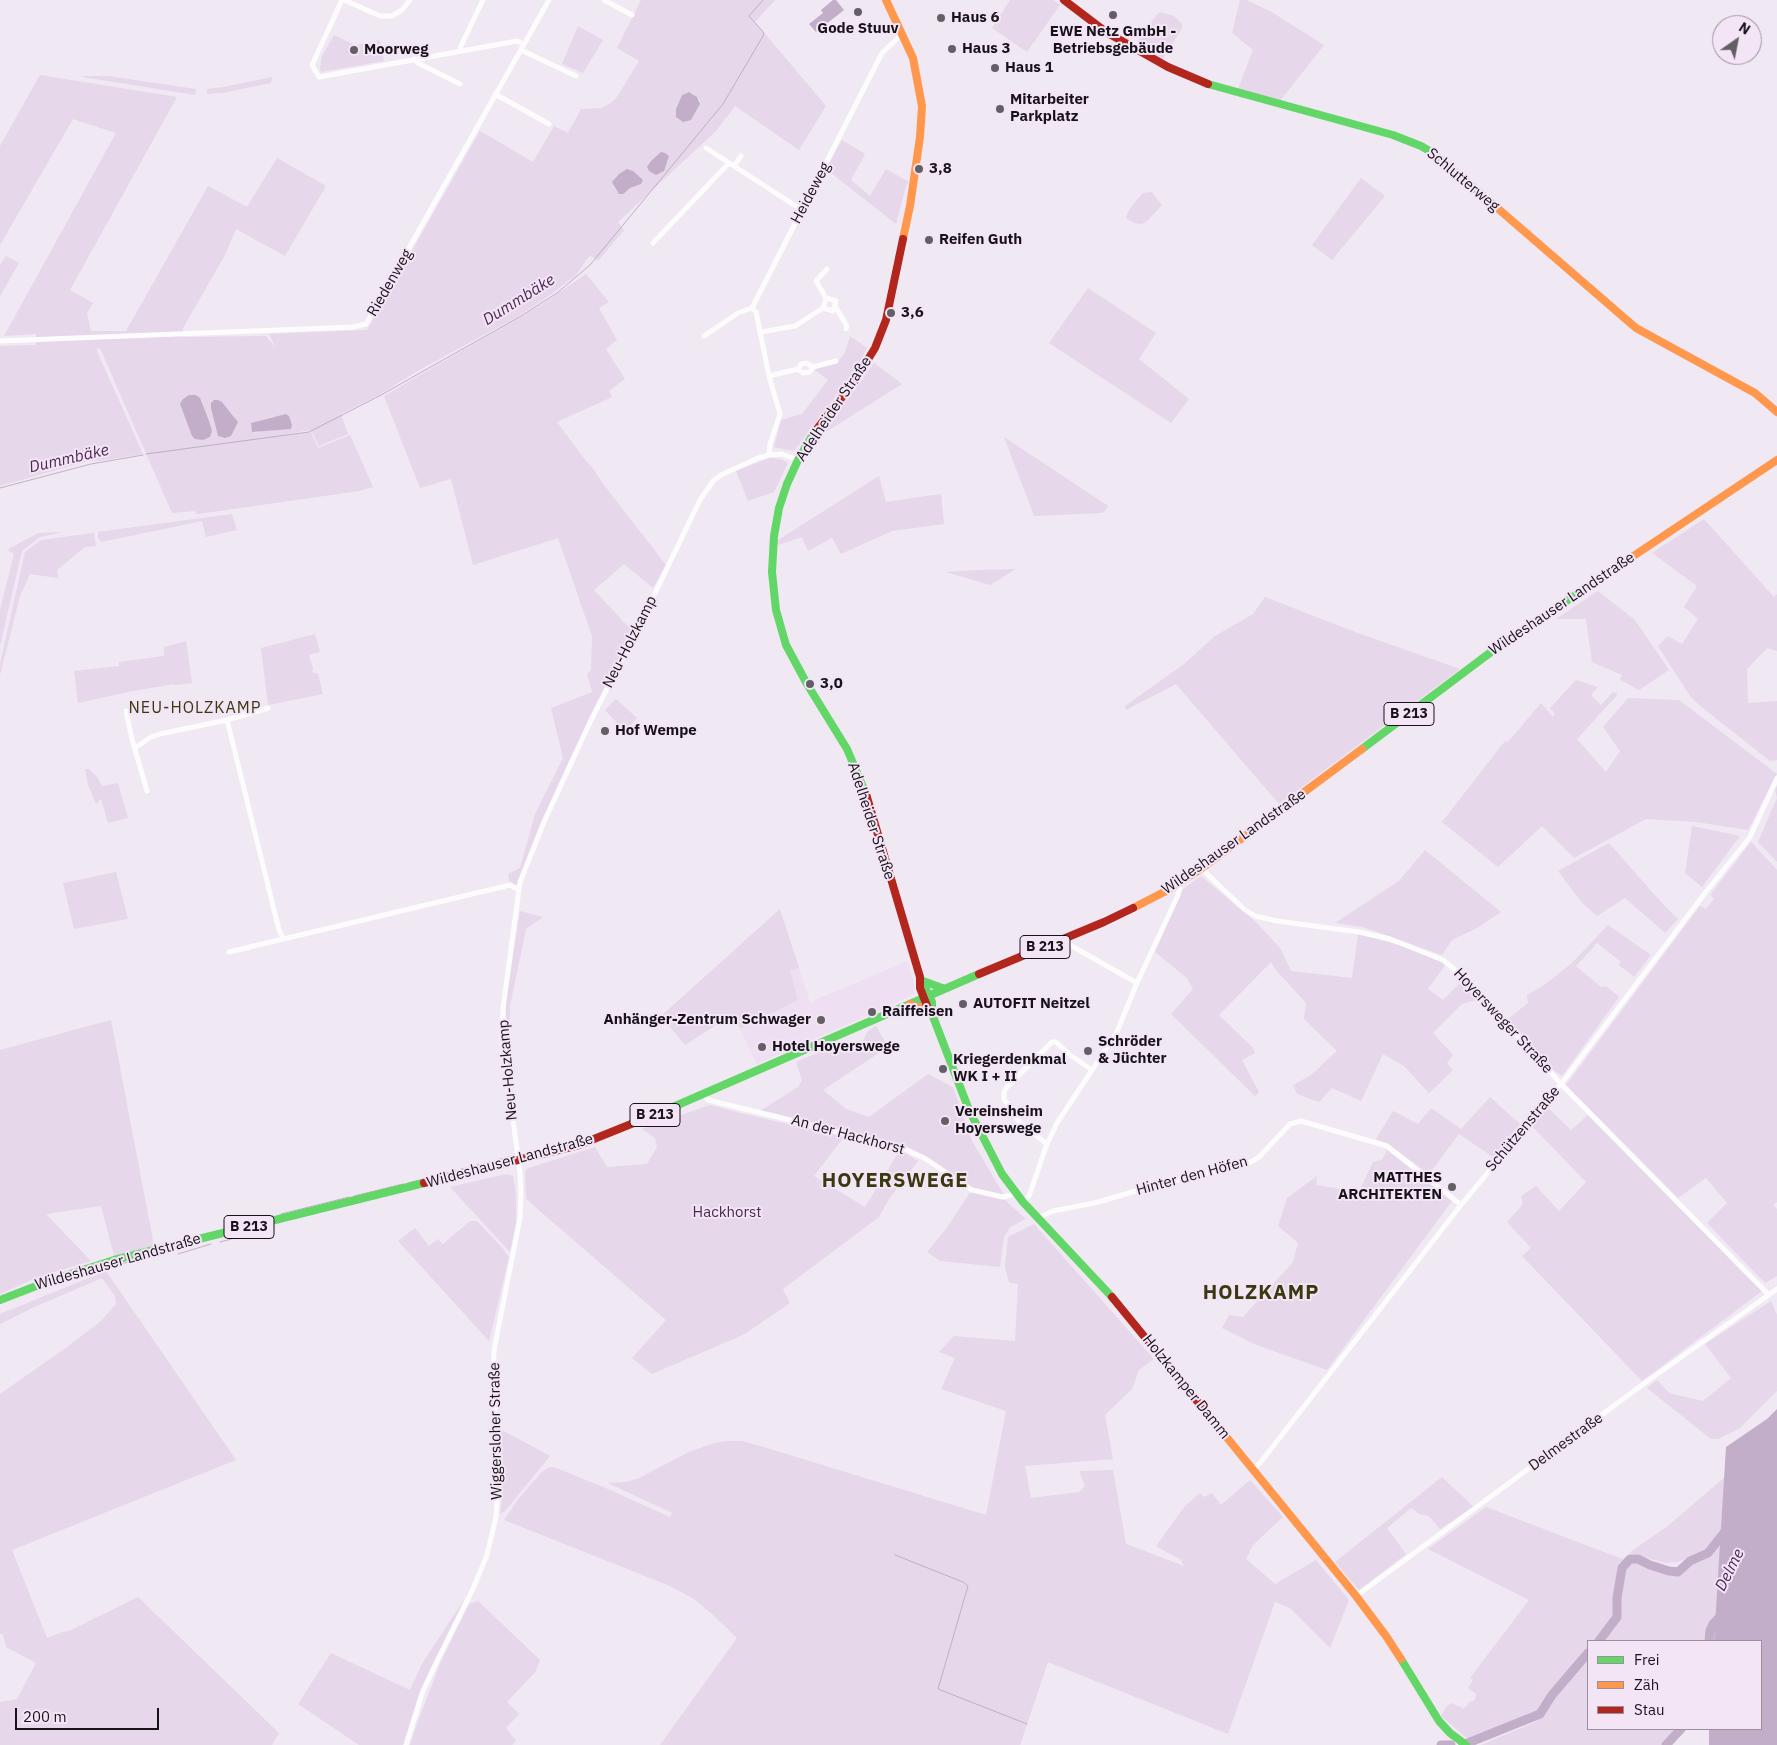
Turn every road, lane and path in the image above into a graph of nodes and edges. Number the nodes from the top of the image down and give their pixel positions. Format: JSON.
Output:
{"nodes":[{"id":1,"x":343,"y":0,"type":"edge"},
{"id":2,"x":410,"y":0,"type":"edge"},
{"id":3,"x":483,"y":0,"type":"edge"},
{"id":4,"x":549,"y":0,"type":"edge"},
{"id":5,"x":604,"y":0,"type":"edge"},
{"id":6,"x":886,"y":0,"type":"edge"},
{"id":7,"x":1064,"y":0,"type":"edge"},
{"id":8,"x":632,"y":15,"type":"dead end"},
{"id":9,"x":902,"y":34,"type":"junction"},
{"id":10,"x":522,"y":47,"type":"junction"},
{"id":11,"x":461,"y":51,"type":"junction"},
{"id":12,"x":414,"y":59,"type":"junction"},
{"id":13,"x":576,"y":76,"type":"dead end"},
{"id":14,"x":460,"y":84,"type":"dead end"},
{"id":15,"x":496,"y":94,"type":"junction"},
{"id":16,"x":549,"y":124,"type":"dead end"},
{"id":17,"x":706,"y":148,"type":"dead end"},
{"id":18,"x":741,"y":156,"type":"dead end"},
{"id":19,"x":729,"y":163,"type":"junction"},
{"id":20,"x":734,"y":166,"type":"junction"},
{"id":21,"x":802,"y":210,"type":"junction"},
{"id":22,"x":653,"y":242,"type":"dead end"},
{"id":23,"x":827,"y":269,"type":"dead end"},
{"id":24,"x":826,"y":298,"type":"junction"},
{"id":25,"x":835,"y":305,"type":"junction"},
{"id":26,"x":752,"y":308,"type":"junction"},
{"id":27,"x":823,"y":308,"type":"junction"},
{"id":28,"x":846,"y":329,"type":"dead end"},
{"id":29,"x":761,"y":332,"type":"junction"},
{"id":30,"x":704,"y":336,"type":"dead end"},
{"id":31,"x":0,"y":341,"type":"edge"},
{"id":32,"x":836,"y":360,"type":"dead end"},
{"id":33,"x":769,"y":376,"type":"junction"},
{"id":34,"x":1774,"y":409,"type":"edge"},
{"id":35,"x":1777,"y":418,"type":"edge"},
{"id":36,"x":769,"y":455,"type":"junction"},
{"id":37,"x":798,"y":460,"type":"junction"},
{"id":38,"x":1777,"y":460,"type":"edge"},
{"id":39,"x":268,"y":708,"type":"dead end"},
{"id":40,"x":126,"y":711,"type":"dead end"},
{"id":41,"x":228,"y":720,"type":"junction"},
{"id":42,"x":135,"y":748,"type":"junction"},
{"id":43,"x":1777,"y":778,"type":"edge"},
{"id":44,"x":147,"y":791,"type":"dead end"},
{"id":45,"x":1202,"y":868,"type":"junction"},
{"id":46,"x":1178,"y":883,"type":"junction"},
{"id":47,"x":519,"y":890,"type":"junction"},
{"id":48,"x":283,"y":938,"type":"junction"},
{"id":49,"x":1066,"y":938,"type":"junction"},
{"id":50,"x":229,"y":952,"type":"dead end"},
{"id":51,"x":921,"y":979,"type":"junction"},
{"id":52,"x":1138,"y":983,"type":"junction"},
{"id":53,"x":945,"y":989,"type":"junction"},
{"id":54,"x":926,"y":996,"type":"junction"},
{"id":55,"x":910,"y":1004,"type":"junction"},
{"id":56,"x":931,"y":1013,"type":"junction"},
{"id":57,"x":1092,"y":1070,"type":"junction"},
{"id":58,"x":1561,"y":1084,"type":"junction"},
{"id":59,"x":703,"y":1093,"type":"junction"},
{"id":60,"x":1047,"y":1144,"type":"junction"},
{"id":61,"x":518,"y":1161,"type":"junction"},
{"id":62,"x":1016,"y":1194,"type":"junction"},
{"id":63,"x":1023,"y":1202,"type":"junction"},
{"id":64,"x":1461,"y":1205,"type":"junction"},
{"id":65,"x":1038,"y":1218,"type":"junction"},
{"id":66,"x":1777,"y":1289,"type":"edge"},
{"id":67,"x":1769,"y":1295,"type":"junction"},
{"id":68,"x":0,"y":1300,"type":"edge"},
{"id":69,"x":1253,"y":1470,"type":"junction"},
{"id":70,"x":1356,"y":1596,"type":"junction"},
{"id":71,"x":1463,"y":1743,"type":"edge"},
{"id":72,"x":406,"y":1745,"type":"edge"}],
"edges":[{"from":1,"to":2,"type":"street"},
{"from":1,"to":12,"type":"street"},
{"from":3,"to":11,"type":"street"},
{"from":4,"to":10,"type":"street","name":"Riedenweg"},
{"from":5,"to":8,"type":"street"},
{"from":6,"to":9,"type":"main road","name":"Adelheider Straße"},
{"from":7,"to":34,"type":"main road","name":"Schlutterweg"},
{"from":9,"to":21,"type":"street","name":"Heideweg"},
{"from":9,"to":37,"type":"main road","name":"Adelheider Straße"},
{"from":10,"to":11,"type":"street"},
{"from":10,"to":13,"type":"street"},
{"from":10,"to":15,"type":"street","name":"Riedenweg"},
{"from":11,"to":12,"type":"street"},
{"from":12,"to":14,"type":"street"},
{"from":15,"to":16,"type":"street"},
{"from":15,"to":31,"type":"street","name":"Riedenweg"},
{"from":17,"to":19,"type":"street"},
{"from":18,"to":20,"type":"street"},
{"from":19,"to":20,"type":"street"},
{"from":19,"to":22,"type":"street"},
{"from":20,"to":21,"type":"street"},
{"from":21,"to":26,"type":"street","name":"Heideweg"},
{"from":23,"to":24,"type":"street"},
{"from":24,"to":25,"type":"street"},
{"from":24,"to":27,"type":"street"},
{"from":25,"to":27,"type":"street"},
{"from":25,"to":28,"type":"street"},
{"from":26,"to":29,"type":"street"},
{"from":26,"to":30,"type":"street"},
{"from":27,"to":29,"type":"street"},
{"from":29,"to":33,"type":"street"},
{"from":32,"to":33,"type":"street"},
{"from":33,"to":36,"type":"street"},
{"from":34,"to":35,"type":"main road","name":"Schlutterweg"},
{"from":36,"to":37,"type":"street"},
{"from":36,"to":47,"type":"street","name":"Neu-Holzkamp"},
{"from":37,"to":51,"type":"main road","name":"Adelheider Straße"},
{"from":38,"to":45,"type":"main road","name":"Wildeshauser Landstraße","number":"B 213"},
{"from":39,"to":41,"type":"street"},
{"from":40,"to":42,"type":"street"},
{"from":41,"to":42,"type":"street"},
{"from":41,"to":48,"type":"street"},
{"from":42,"to":44,"type":"street"},
{"from":43,"to":58,"type":"street","name":"Schützenstraße"},
{"from":45,"to":46,"type":"main road","name":"Wildeshauser Landstraße","number":"B 213"},
{"from":45,"to":58,"type":"street","name":"Hoyersweger Straße"},
{"from":46,"to":49,"type":"main road","name":"Wildeshauser Landstraße","number":"B 213"},
{"from":46,"to":52,"type":"street"},
{"from":47,"to":48,"type":"street"},
{"from":47,"to":61,"type":"street","name":"Neu-Holzkamp"},
{"from":48,"to":50,"type":"street"},
{"from":49,"to":52,"type":"street"},
{"from":49,"to":53,"type":"main road","name":"Wildeshauser Landstraße","number":"B 213"},
{"from":51,"to":53,"type":"main road"},
{"from":51,"to":54,"type":"main road","name":"Adelheider Straße"},
{"from":52,"to":57,"type":"street"},
{"from":53,"to":54,"type":"main road","name":"Wildeshauser Landstraße","number":"B 213"},
{"from":54,"to":55,"type":"main road","name":"Wildeshauser Landstraße","number":"B 213"},
{"from":54,"to":56,"type":"main road","name":"Holzkamper Damm"},
{"from":55,"to":56,"type":"main road"},
{"from":55,"to":59,"type":"main road","name":"Wildeshauser Landstraße","number":"B 213"},
{"from":56,"to":62,"type":"main road","name":"Holzkamper Damm"},
{"from":57,"to":60,"type":"street"},
{"from":57,"to":60,"type":"street"},
{"from":58,"to":64,"type":"street","name":"Schützenstraße"},
{"from":58,"to":67,"type":"street","name":"Hoyersweger Straße"},
{"from":59,"to":61,"type":"main road","name":"Wildeshauser Landstraße","number":"B 213"},
{"from":59,"to":62,"type":"street","name":"An der Hackhorst"},
{"from":60,"to":63,"type":"street"},
{"from":61,"to":68,"type":"main road","name":"Wildeshauser Landstraße","number":"B 213"},
{"from":61,"to":72,"type":"street","name":"Wiggersloher Straße"},
{"from":62,"to":63,"type":"main road","name":"Holzkamper Damm"},
{"from":63,"to":65,"type":"main road","name":"Holzkamper Damm"},
{"from":64,"to":65,"type":"street","name":"Hinter den Höfen"},
{"from":64,"to":69,"type":"street","name":"Schützenstraße"},
{"from":65,"to":69,"type":"main road","name":"Holzkamper Damm"},
{"from":66,"to":67,"type":"street","name":"Delmestraße"},
{"from":67,"to":70,"type":"street","name":"Delmestraße"},
{"from":69,"to":70,"type":"main road","name":"Holzkamper Damm"},
{"from":70,"to":71,"type":"main road","name":"Holzkamper Damm"}]}
